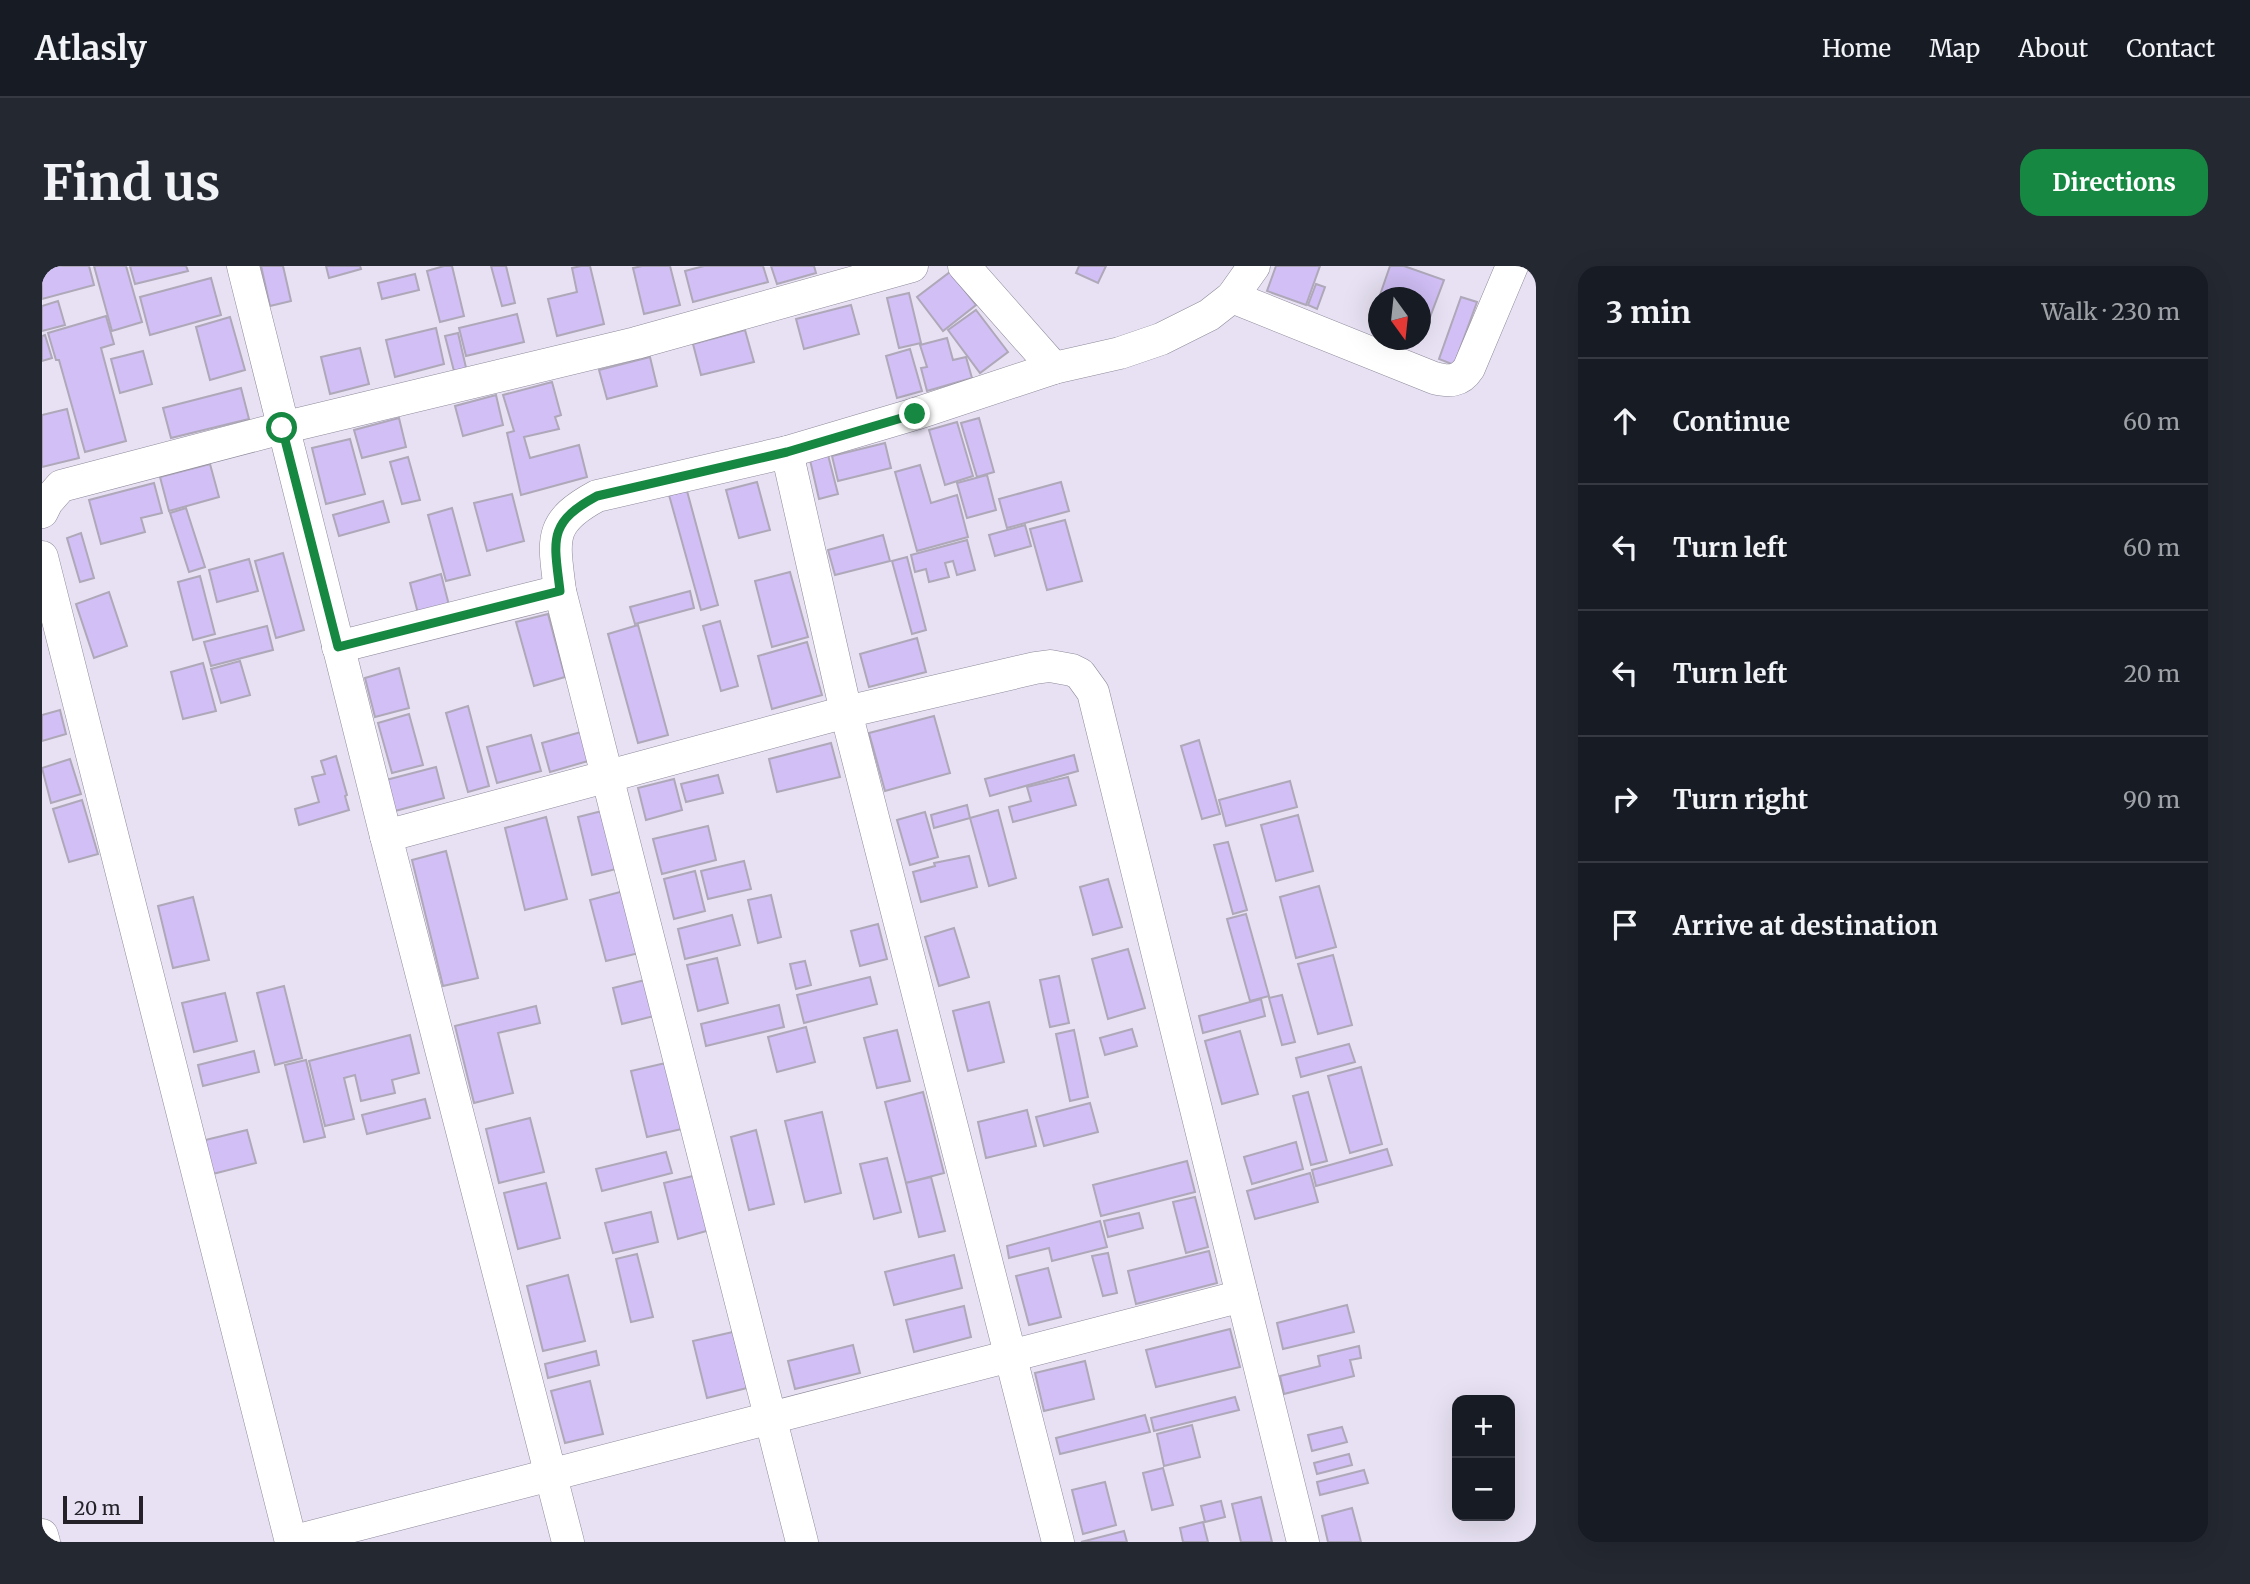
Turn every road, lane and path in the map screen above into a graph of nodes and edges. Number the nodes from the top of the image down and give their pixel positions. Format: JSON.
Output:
{"nodes":[{"id":1,"x":243,"y":266,"type":"edge"},
{"id":2,"x":912,"y":266,"type":"edge"},
{"id":3,"x":964,"y":266,"type":"edge"},
{"id":4,"x":1254,"y":266,"type":"edge"},
{"id":5,"x":1512,"y":266,"type":"edge"},
{"id":6,"x":1233,"y":297,"type":"junction"},
{"id":7,"x":1054,"y":369,"type":"junction"},
{"id":8,"x":282,"y":428,"type":"junction"},
{"id":9,"x":787,"y":452,"type":"junction"},
{"id":10,"x":42,"y":512,"type":"edge"},
{"id":11,"x":42,"y":556,"type":"edge"},
{"id":12,"x":560,"y":591,"type":"junction"},
{"id":13,"x":338,"y":647,"type":"junction"},
{"id":14,"x":846,"y":712,"type":"junction"},
{"id":15,"x":608,"y":777,"type":"junction"},
{"id":16,"x":386,"y":836,"type":"junction"},
{"id":17,"x":1242,"y":1296,"type":"junction"},
{"id":18,"x":1009,"y":1356,"type":"junction"},
{"id":19,"x":771,"y":1419,"type":"junction"},
{"id":20,"x":551,"y":1475,"type":"junction"},
{"id":21,"x":42,"y":1535,"type":"edge"},
{"id":22,"x":44,"y":1542,"type":"edge"},
{"id":23,"x":291,"y":1542,"type":"edge"},
{"id":24,"x":568,"y":1542,"type":"edge"},
{"id":25,"x":802,"y":1542,"type":"edge"},
{"id":26,"x":1058,"y":1542,"type":"edge"},
{"id":27,"x":1304,"y":1542,"type":"edge"}],
"edges":[{"from":1,"to":8,"type":"street"},
{"from":2,"to":8,"type":"street"},
{"from":3,"to":7,"type":"street"},
{"from":4,"to":6,"type":"street"},
{"from":5,"to":6,"type":"street"},
{"from":6,"to":7,"type":"street"},
{"from":7,"to":9,"type":"street"},
{"from":8,"to":10,"type":"street"},
{"from":8,"to":13,"type":"street"},
{"from":9,"to":12,"type":"street"},
{"from":9,"to":14,"type":"street"},
{"from":11,"to":23,"type":"street"},
{"from":12,"to":13,"type":"street"},
{"from":12,"to":15,"type":"street"},
{"from":13,"to":16,"type":"street"},
{"from":14,"to":15,"type":"street"},
{"from":14,"to":17,"type":"street"},
{"from":14,"to":18,"type":"street"},
{"from":15,"to":16,"type":"street"},
{"from":15,"to":19,"type":"street"},
{"from":16,"to":20,"type":"street"},
{"from":17,"to":18,"type":"street"},
{"from":17,"to":27,"type":"street"},
{"from":18,"to":19,"type":"street"},
{"from":18,"to":26,"type":"street"},
{"from":19,"to":20,"type":"street"},
{"from":19,"to":25,"type":"street"},
{"from":20,"to":23,"type":"street"},
{"from":20,"to":24,"type":"street"},
{"from":21,"to":22,"type":"street"}]}
